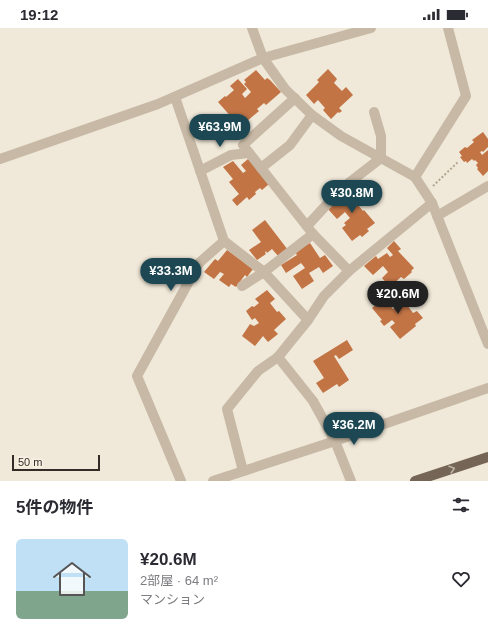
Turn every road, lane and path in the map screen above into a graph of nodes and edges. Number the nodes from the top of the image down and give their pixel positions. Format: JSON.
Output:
{"nodes":[{"id":1,"x":252,"y":28,"type":"edge"},
{"id":2,"x":370,"y":28,"type":"edge"},
{"id":3,"x":448,"y":28,"type":"edge"},
{"id":4,"x":263,"y":58,"type":"junction"},
{"id":5,"x":175,"y":97,"type":"junction"},
{"id":6,"x":294,"y":98,"type":"junction"},
{"id":7,"x":374,"y":112,"type":"dead end"},
{"id":8,"x":312,"y":115,"type":"junction"},
{"id":9,"x":249,"y":153,"type":"junction"},
{"id":10,"x":381,"y":158,"type":"junction"},
{"id":11,"x":0,"y":159,"type":"edge"},
{"id":12,"x":458,"y":162,"type":"dead end"},
{"id":13,"x":261,"y":168,"type":"junction"},
{"id":14,"x":200,"y":171,"type":"junction"},
{"id":15,"x":414,"y":177,"type":"junction"},
{"id":16,"x":488,"y":186,"type":"edge"},
{"id":17,"x":425,"y":193,"type":"junction"},
{"id":18,"x":432,"y":203,"type":"junction"},
{"id":19,"x":437,"y":216,"type":"junction"},
{"id":20,"x":310,"y":230,"type":"junction"},
{"id":21,"x":224,"y":241,"type":"junction"},
{"id":22,"x":349,"y":271,"type":"junction"},
{"id":23,"x":264,"y":272,"type":"junction"},
{"id":24,"x":242,"y":286,"type":"dead end"},
{"id":25,"x":308,"y":320,"type":"junction"},
{"id":26,"x":488,"y":344,"type":"edge"},
{"id":27,"x":278,"y":357,"type":"junction"},
{"id":28,"x":488,"y":388,"type":"edge"},
{"id":29,"x":335,"y":441,"type":"junction"},
{"id":30,"x":488,"y":457,"type":"edge"},
{"id":31,"x":243,"y":471,"type":"junction"},
{"id":32,"x":181,"y":481,"type":"edge"},
{"id":33,"x":213,"y":481,"type":"edge"},
{"id":34,"x":352,"y":481,"type":"edge"},
{"id":35,"x":415,"y":481,"type":"edge"}],
"edges":[{"from":1,"to":4,"type":"street"},
{"from":2,"to":4,"type":"street"},
{"from":3,"to":15,"type":"street"},
{"from":4,"to":5,"type":"street"},
{"from":4,"to":6,"type":"street"},
{"from":5,"to":11,"type":"street"},
{"from":5,"to":14,"type":"street"},
{"from":6,"to":8,"type":"street"},
{"from":6,"to":9,"type":"street"},
{"from":7,"to":10,"type":"street"},
{"from":8,"to":10,"type":"street"},
{"from":8,"to":13,"type":"street"},
{"from":9,"to":13,"type":"street"},
{"from":9,"to":14,"type":"street"},
{"from":10,"to":15,"type":"street"},
{"from":10,"to":20,"type":"street"},
{"from":12,"to":17,"type":"path"},
{"from":13,"to":20,"type":"street"},
{"from":14,"to":21,"type":"street"},
{"from":15,"to":17,"type":"street"},
{"from":16,"to":19,"type":"street"},
{"from":17,"to":18,"type":"street"},
{"from":18,"to":19,"type":"street"},
{"from":18,"to":22,"type":"street"},
{"from":19,"to":26,"type":"street"},
{"from":20,"to":22,"type":"street"},
{"from":20,"to":23,"type":"street"},
{"from":21,"to":23,"type":"street"},
{"from":21,"to":32,"type":"street"},
{"from":22,"to":25,"type":"street"},
{"from":23,"to":24,"type":"street"},
{"from":23,"to":25,"type":"street"},
{"from":25,"to":27,"type":"street"},
{"from":27,"to":29,"type":"street"},
{"from":27,"to":31,"type":"street"},
{"from":28,"to":29,"type":"street"},
{"from":29,"to":31,"type":"street"},
{"from":29,"to":34,"type":"street"},
{"from":35,"to":30,"type":"main road","one_way":true},
{"from":31,"to":33,"type":"street"}]}
